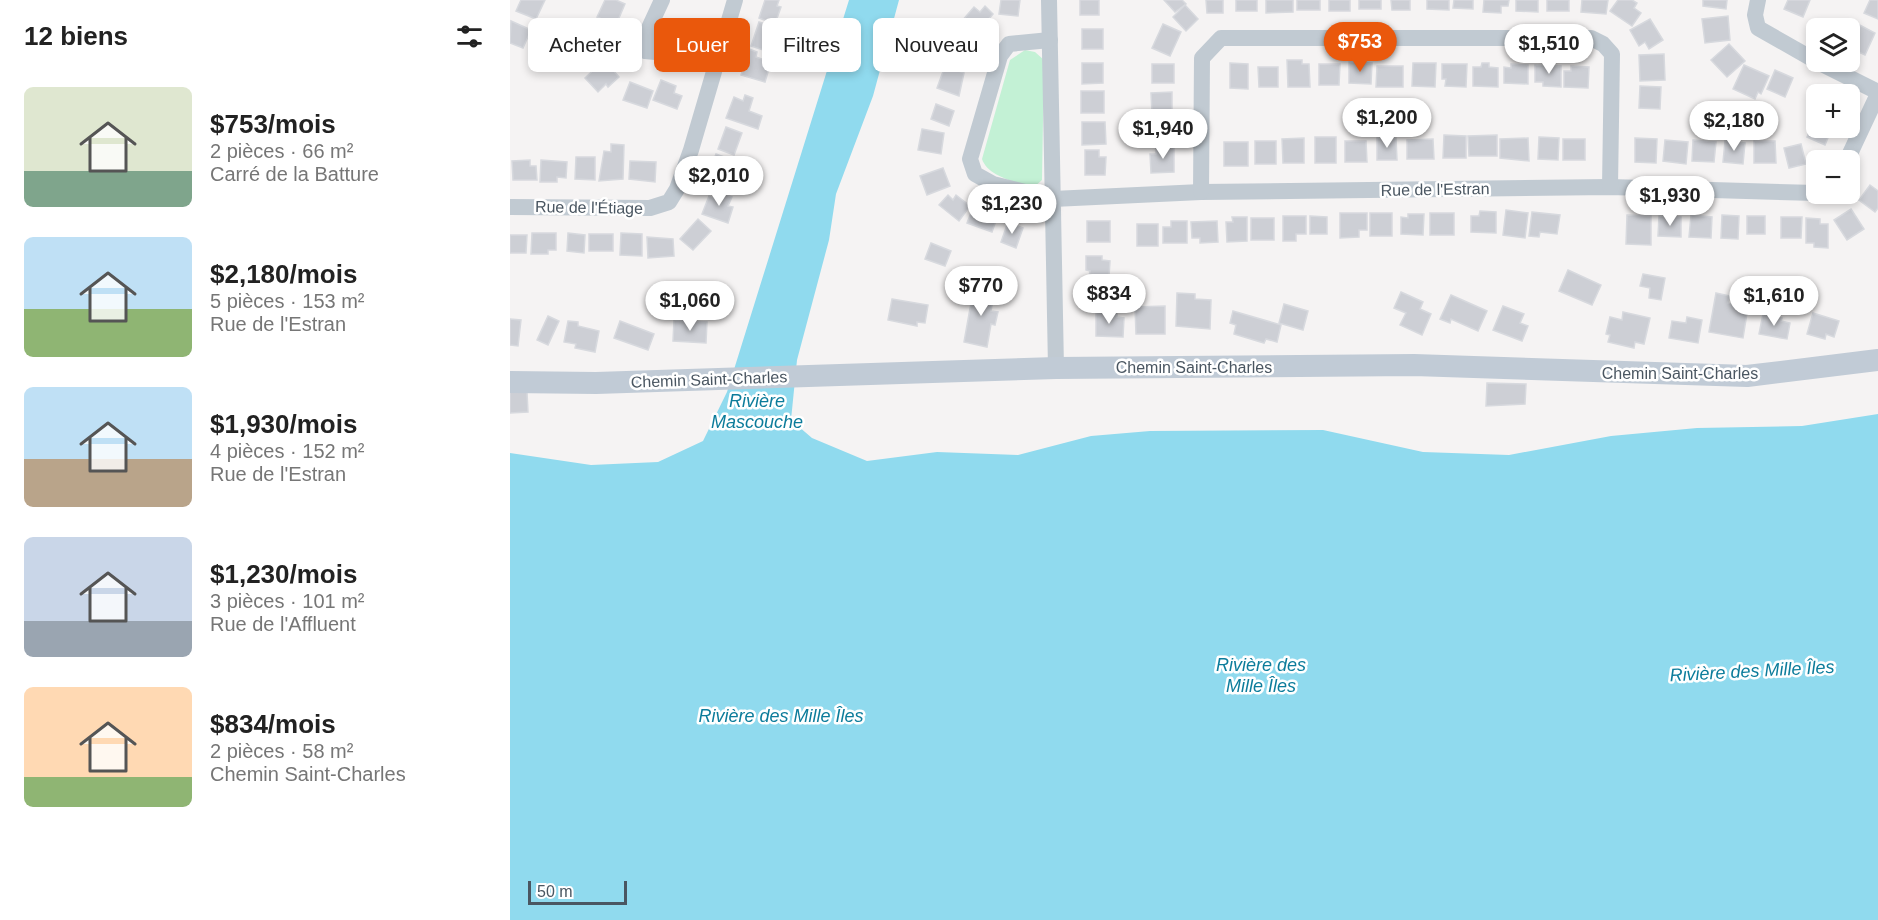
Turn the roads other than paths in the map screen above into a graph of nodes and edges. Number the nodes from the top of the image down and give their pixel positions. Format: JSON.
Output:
{"nodes":[{"id":1,"x":662,"y":0,"type":"edge"},
{"id":2,"x":1049,"y":0,"type":"edge"},
{"id":3,"x":1758,"y":0,"type":"edge"},
{"id":4,"x":731,"y":1,"type":"edge"},
{"id":5,"x":654,"y":18,"type":"edge"},
{"id":6,"x":727,"y":18,"type":"edge"},
{"id":7,"x":654,"y":19,"type":"edge"},
{"id":8,"x":1050,"y":40,"type":"junction"},
{"id":9,"x":654,"y":52,"type":"edge"},
{"id":10,"x":1806,"y":55,"type":"edge"},
{"id":11,"x":713,"y":72,"type":"edge"},
{"id":12,"x":1838,"y":72,"type":"edge"},
{"id":13,"x":1878,"y":93,"type":"edge"},
{"id":14,"x":1852,"y":150,"type":"edge"},
{"id":15,"x":1610,"y":187,"type":"junction"},
{"id":16,"x":1201,"y":192,"type":"junction"},
{"id":17,"x":1806,"y":193,"type":"edge"},
{"id":18,"x":1053,"y":199,"type":"junction"},
{"id":19,"x":510,"y":207,"type":"edge"},
{"id":20,"x":1878,"y":360,"type":"edge"},
{"id":21,"x":1056,"y":368,"type":"junction"},
{"id":22,"x":510,"y":382,"type":"edge"}],
"edges":[{"from":1,"to":5,"type":"street"},
{"from":2,"to":8,"type":"street"},
{"from":3,"to":10,"type":"street"},
{"from":4,"to":6,"type":"street","name":"Rue de l'Étiage"},
{"from":7,"to":9,"type":"street"},
{"from":8,"to":18,"type":"street"},
{"from":8,"to":18,"type":"street","name":"Rue de l'Estran"},
{"from":11,"to":19,"type":"street","name":"Rue de l'Étiage"},
{"from":12,"to":13,"type":"street"},
{"from":13,"to":14,"type":"street"},
{"from":15,"to":16,"type":"street","name":"Rue de l'Estran"},
{"from":15,"to":16,"type":"street"},
{"from":15,"to":17,"type":"street","name":"Rue de l'Estran"},
{"from":16,"to":18,"type":"street","name":"Rue de l'Estran"},
{"from":18,"to":21,"type":"street"},
{"from":20,"to":21,"type":"main road","name":"Chemin Saint-Charles"},
{"from":21,"to":22,"type":"main road","name":"Chemin Saint-Charles"}]}
